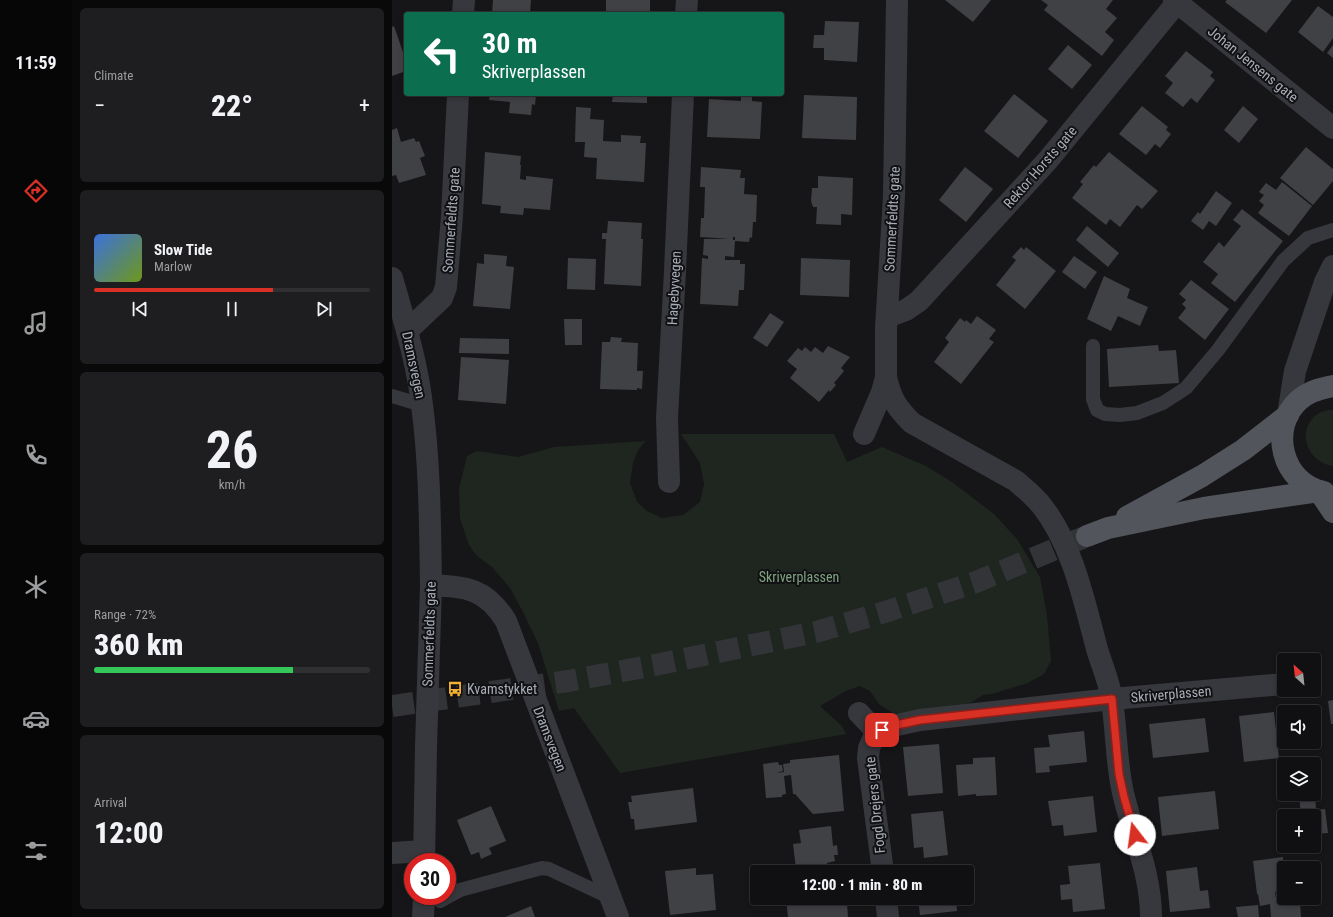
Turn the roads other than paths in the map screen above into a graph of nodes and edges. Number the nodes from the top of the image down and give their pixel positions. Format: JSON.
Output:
{"nodes":[{"id":1,"x":464,"y":0,"type":"edge"},
{"id":2,"x":687,"y":0,"type":"edge"},
{"id":3,"x":897,"y":0,"type":"edge"},
{"id":4,"x":1176,"y":1,"type":"edge"},
{"id":5,"x":463,"y":12,"type":"edge"},
{"id":6,"x":686,"y":12,"type":"edge"},
{"id":7,"x":458,"y":96,"type":"edge"},
{"id":8,"x":683,"y":96,"type":"edge"},
{"id":9,"x":1333,"y":128,"type":"edge"},
{"id":10,"x":1333,"y":230,"type":"edge"},
{"id":11,"x":1333,"y":266,"type":"edge"},
{"id":12,"x":392,"y":278,"type":"edge"},
{"id":13,"x":887,"y":317,"type":"junction"},
{"id":14,"x":407,"y":331,"type":"junction"},
{"id":15,"x":1093,"y":346,"type":"dead end"},
{"id":16,"x":886,"y":377,"type":"junction"},
{"id":17,"x":1333,"y":386,"type":"edge"},
{"id":18,"x":392,"y":396,"type":"edge"},
{"id":19,"x":422,"y":405,"type":"junction"},
{"id":20,"x":1288,"y":415,"type":"junction"},
{"id":21,"x":864,"y":434,"type":"dead end"},
{"id":22,"x":669,"y":482,"type":"dead end"},
{"id":23,"x":1326,"y":492,"type":"edge"},
{"id":24,"x":1333,"y":512,"type":"edge"},
{"id":25,"x":1108,"y":528,"type":"junction"},
{"id":26,"x":1087,"y":536,"type":"tunnel mouth"},
{"id":27,"x":431,"y":585,"type":"junction"},
{"id":28,"x":1277,"y":685,"type":"edge"},
{"id":29,"x":1112,"y":699,"type":"junction"},
{"id":30,"x":859,"y":714,"type":"dead end"},
{"id":31,"x":875,"y":736,"type":"junction"},
{"id":32,"x":392,"y":853,"type":"edge"},
{"id":33,"x":424,"y":853,"type":"edge"},
{"id":34,"x":404,"y":854,"type":"edge"},
{"id":35,"x":881,"y":865,"type":"edge"},
{"id":36,"x":456,"y":891,"type":"edge"},
{"id":37,"x":429,"y":905,"type":"edge"},
{"id":38,"x":887,"y":905,"type":"edge"},
{"id":39,"x":614,"y":907,"type":"edge"},
{"id":40,"x":423,"y":917,"type":"edge"},
{"id":41,"x":888,"y":917,"type":"edge"},
{"id":42,"x":1151,"y":917,"type":"edge"}],
"edges":[{"from":1,"to":5,"type":"street"},
{"from":2,"to":6,"type":"street"},
{"from":3,"to":13,"type":"street","name":"Sommerfeldts gate"},
{"from":4,"to":9,"type":"street","name":"Johan Jensens gate"},
{"from":4,"to":13,"type":"street","name":"Rektor Horsts gate"},
{"from":7,"to":14,"type":"street","name":"Sommerfeldts gate"},
{"from":8,"to":22,"type":"street","name":"Hagebyvegen"},
{"from":10,"to":15,"type":"lane"},
{"from":11,"to":20,"type":"street"},
{"from":12,"to":14,"type":"street","name":"Dramsvegen"},
{"from":13,"to":16,"type":"street","name":"Sommerfeldts gate"},
{"from":14,"to":19,"type":"street","name":"Dramsvegen"},
{"from":16,"to":21,"type":"street","name":"Sommerfeldts gate"},
{"from":16,"to":29,"type":"street"},
{"from":17,"to":20,"type":"main road"},
{"from":18,"to":19,"type":"lane"},
{"from":19,"to":27,"type":"street","name":"Sommerfeldts gate"},
{"from":20,"to":23,"type":"main road"},
{"from":20,"to":25,"type":"main road"},
{"from":23,"to":24,"type":"main road"},
{"from":23,"to":25,"type":"main road"},
{"from":25,"to":26,"type":"main road"},
{"from":27,"to":33,"type":"street","name":"Sommerfeldts gate"},
{"from":27,"to":39,"type":"street","name":"Dramsvegen"},
{"from":28,"to":29,"type":"street","name":"Skriverplassen"},
{"from":29,"to":31,"type":"street","name":"Skriverplassen"},
{"from":29,"to":42,"type":"street"},
{"from":30,"to":31,"type":"street"},
{"from":31,"to":35,"type":"street","name":"Fogd Drejers gate"},
{"from":32,"to":34,"type":"street"},
{"from":36,"to":39,"type":"lane"},
{"from":37,"to":40,"type":"street"},
{"from":38,"to":41,"type":"street"}]}
